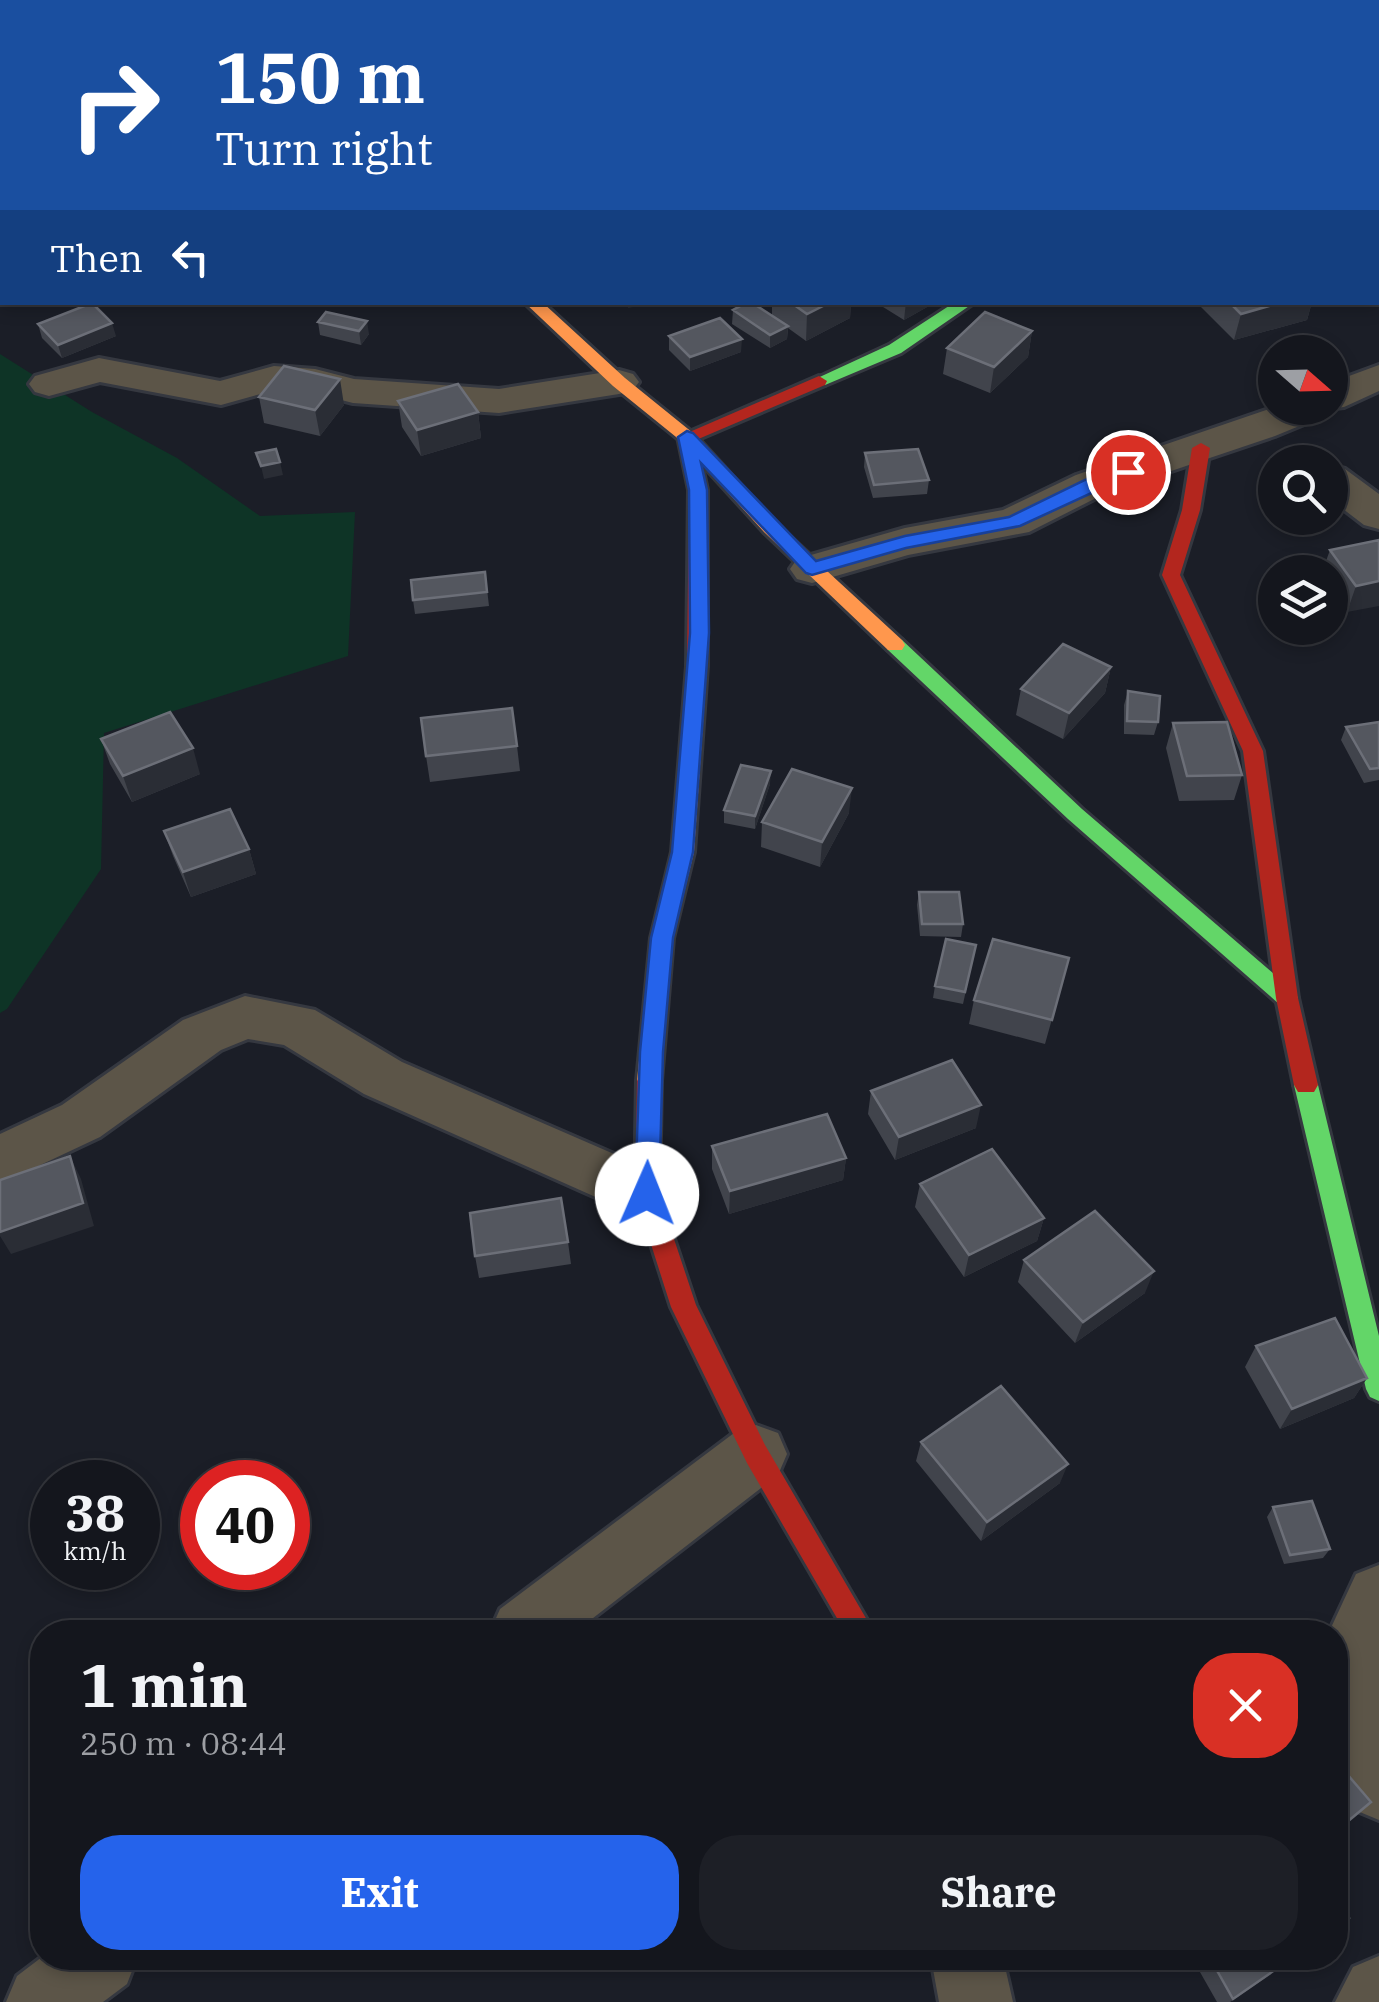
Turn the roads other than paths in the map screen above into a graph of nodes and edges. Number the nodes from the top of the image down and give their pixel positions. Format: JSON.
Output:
{"nodes":[{"id":1,"x":535,"y":305,"type":"edge"},
{"id":2,"x":962,"y":305,"type":"edge"},
{"id":3,"x":1379,"y":377,"type":"edge"},
{"id":4,"x":619,"y":382,"type":"junction"},
{"id":5,"x":49,"y":384,"type":"dead end"},
{"id":6,"x":1348,"y":390,"type":"edge"},
{"id":7,"x":1266,"y":425,"type":"edge"},
{"id":8,"x":1261,"y":427,"type":"junction"},
{"id":9,"x":687,"y":437,"type":"junction"},
{"id":10,"x":1285,"y":445,"type":"edge"},
{"id":11,"x":1201,"y":448,"type":"junction"},
{"id":12,"x":1348,"y":491,"type":"edge"},
{"id":13,"x":1379,"y":514,"type":"edge"},
{"id":14,"x":812,"y":569,"type":"junction"},
{"id":15,"x":1287,"y":998,"type":"junction"},
{"id":16,"x":0,"y":1160,"type":"edge"},
{"id":17,"x":647,"y":1194,"type":"junction"},
{"id":18,"x":1379,"y":1389,"type":"edge"},
{"id":19,"x":756,"y":1454,"type":"junction"},
{"id":20,"x":1379,"y":1597,"type":"edge"},
{"id":21,"x":539,"y":1620,"type":"edge"},
{"id":22,"x":853,"y":1620,"type":"edge"},
{"id":23,"x":1379,"y":1786,"type":"edge"},
{"id":24,"x":85,"y":1970,"type":"edge"},
{"id":25,"x":969,"y":1970,"type":"edge"},
{"id":26,"x":1379,"y":1993,"type":"edge"},
{"id":27,"x":43,"y":2002,"type":"edge"},
{"id":28,"x":976,"y":2002,"type":"edge"},
{"id":29,"x":1372,"y":2002,"type":"edge"}],
"edges":[{"from":1,"to":4,"type":"street"},
{"from":2,"to":9,"type":"street"},
{"from":3,"to":6,"type":"street"},
{"from":4,"to":5,"type":"street"},
{"from":4,"to":9,"type":"street"},
{"from":7,"to":8,"type":"street"},
{"from":8,"to":10,"type":"street"},
{"from":8,"to":11,"type":"street"},
{"from":9,"to":14,"type":"street"},
{"from":9,"to":17,"type":"street"},
{"from":11,"to":14,"type":"street"},
{"from":11,"to":15,"type":"street"},
{"from":12,"to":13,"type":"street"},
{"from":14,"to":15,"type":"street"},
{"from":15,"to":18,"type":"street"},
{"from":16,"to":17,"type":"street"},
{"from":17,"to":19,"type":"street"},
{"from":19,"to":21,"type":"street"},
{"from":19,"to":22,"type":"street"},
{"from":20,"to":23,"type":"street"},
{"from":24,"to":27,"type":"street"},
{"from":25,"to":28,"type":"street"},
{"from":26,"to":29,"type":"street"}]}
